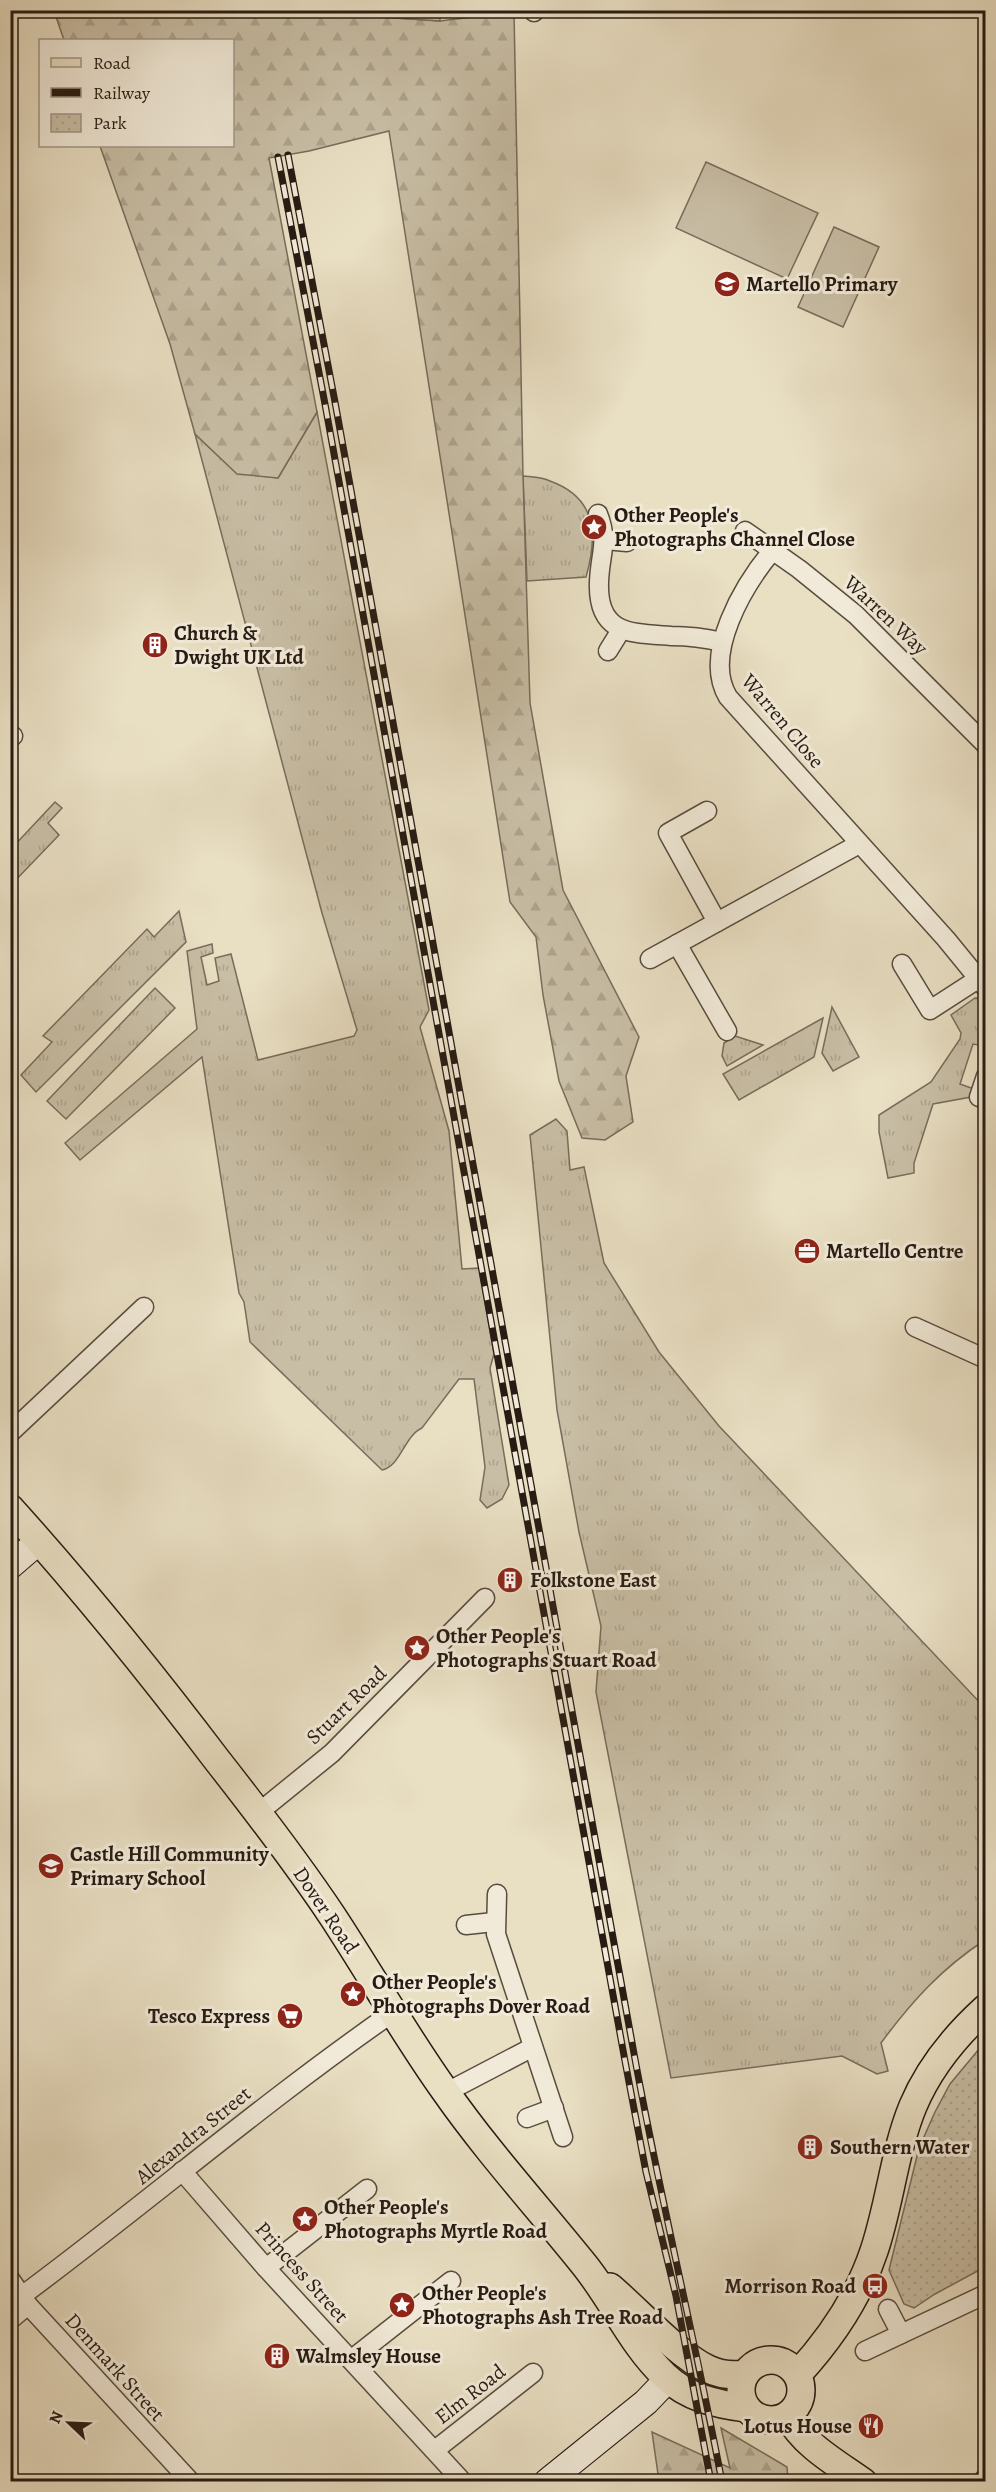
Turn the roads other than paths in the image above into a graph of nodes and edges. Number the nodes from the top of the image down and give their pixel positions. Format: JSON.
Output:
{"nodes":[{"id":1,"x":598,"y":513,"type":"dead end"},
{"id":2,"x":745,"y":531,"type":"dead end"},
{"id":3,"x":605,"y":540,"type":"junction"},
{"id":4,"x":627,"y":542,"type":"dead end"},
{"id":5,"x":772,"y":551,"type":"junction"},
{"id":6,"x":621,"y":630,"type":"junction"},
{"id":7,"x":722,"y":642,"type":"junction"},
{"id":8,"x":608,"y":651,"type":"dead end"},
{"id":9,"x":986,"y":745,"type":"edge"},
{"id":10,"x":707,"y":811,"type":"dead end"},
{"id":11,"x":859,"y":844,"type":"junction"},
{"id":12,"x":717,"y":922,"type":"junction"},
{"id":13,"x":677,"y":944,"type":"junction"},
{"id":14,"x":650,"y":959,"type":"dead end"},
{"id":15,"x":902,"y":964,"type":"dead end"},
{"id":16,"x":982,"y":983,"type":"edge"},
{"id":17,"x":727,"y":1032,"type":"dead end"},
{"id":18,"x":986,"y":1076,"type":"edge"},
{"id":19,"x":979,"y":1097,"type":"dead end"},
{"id":20,"x":144,"y":1307,"type":"dead end"},
{"id":21,"x":915,"y":1327,"type":"dead end"},
{"id":22,"x":986,"y":1359,"type":"edge"},
{"id":23,"x":10,"y":1433,"type":"edge"},
{"id":24,"x":10,"y":1508,"type":"edge"},
{"id":25,"x":39,"y":1540,"type":"junction"},
{"id":26,"x":10,"y":1566,"type":"edge"},
{"id":27,"x":485,"y":1598,"type":"dead end"},
{"id":28,"x":258,"y":1813,"type":"junction"},
{"id":29,"x":497,"y":1894,"type":"dead end"},
{"id":30,"x":494,"y":1922,"type":"junction"},
{"id":31,"x":466,"y":1924,"type":"dead end"},
{"id":32,"x":986,"y":2008,"type":"edge"},
{"id":33,"x":392,"y":2013,"type":"junction"},
{"id":34,"x":533,"y":2047,"type":"junction"},
{"id":35,"x":446,"y":2092,"type":"junction"},
{"id":36,"x":554,"y":2109,"type":"junction"},
{"id":37,"x":527,"y":2118,"type":"dead end"},
{"id":38,"x":563,"y":2137,"type":"dead end"},
{"id":39,"x":182,"y":2171,"type":"junction"},
{"id":40,"x":367,"y":2189,"type":"dead end"},
{"id":41,"x":585,"y":2265,"type":"junction"},
{"id":42,"x":266,"y":2268,"type":"junction"},
{"id":43,"x":10,"y":2279,"type":"edge"},
{"id":44,"x":451,"y":2281,"type":"dead end"},
{"id":45,"x":986,"y":2294,"type":"edge"},
{"id":46,"x":26,"y":2300,"type":"junction"},
{"id":47,"x":888,"y":2309,"type":"dead end"},
{"id":48,"x":10,"y":2320,"type":"edge"},
{"id":49,"x":901,"y":2334,"type":"junction"},
{"id":50,"x":865,"y":2351,"type":"dead end"},
{"id":51,"x":352,"y":2359,"type":"junction"},
{"id":52,"x":533,"y":2373,"type":"dead end"},
{"id":53,"x":745,"y":2374,"type":"junction"},
{"id":54,"x":798,"y":2374,"type":"junction"},
{"id":55,"x":668,"y":2379,"type":"junction"},
{"id":56,"x":746,"y":2408,"type":"junction"},
{"id":57,"x":788,"y":2416,"type":"junction"},
{"id":58,"x":435,"y":2450,"type":"junction"},
{"id":59,"x":986,"y":2477,"type":"edge"},
{"id":60,"x":191,"y":2481,"type":"edge"},
{"id":61,"x":464,"y":2481,"type":"edge"},
{"id":62,"x":547,"y":2481,"type":"edge"},
{"id":63,"x":863,"y":2481,"type":"edge"},
{"id":64,"x":981,"y":2481,"type":"edge"}],
"edges":[{"from":1,"to":3,"type":"street"},
{"from":2,"to":5,"type":"street","name":"Warren Way"},
{"from":3,"to":4,"type":"street"},
{"from":3,"to":6,"type":"street"},
{"from":5,"to":7,"type":"street","name":"Warren Close"},
{"from":5,"to":9,"type":"street","name":"Warren Way"},
{"from":6,"to":7,"type":"street"},
{"from":6,"to":8,"type":"street"},
{"from":7,"to":11,"type":"street","name":"Warren Close"},
{"from":10,"to":12,"type":"street"},
{"from":11,"to":12,"type":"street"},
{"from":11,"to":16,"type":"street","name":"Warren Close"},
{"from":12,"to":13,"type":"street"},
{"from":13,"to":14,"type":"street"},
{"from":13,"to":17,"type":"street"},
{"from":15,"to":16,"type":"street","name":"Warren Close"},
{"from":18,"to":19,"type":"street"},
{"from":20,"to":23,"type":"street"},
{"from":21,"to":22,"type":"street"},
{"from":24,"to":25,"type":"main road","name":"Dover Road"},
{"from":25,"to":26,"type":"street"},
{"from":25,"to":28,"type":"main road","name":"Dover Road"},
{"from":27,"to":28,"type":"street","name":"Stuart Road"},
{"from":28,"to":33,"type":"main road","name":"Dover Road"},
{"from":29,"to":30,"type":"street"},
{"from":30,"to":31,"type":"street"},
{"from":30,"to":34,"type":"street"},
{"from":32,"to":54,"type":"main road"},
{"from":33,"to":35,"type":"main road","name":"Dover Road"},
{"from":33,"to":39,"type":"street","name":"Alexandra Street"},
{"from":34,"to":35,"type":"street"},
{"from":34,"to":36,"type":"street"},
{"from":35,"to":41,"type":"main road","name":"Dover Road"},
{"from":36,"to":37,"type":"street"},
{"from":36,"to":38,"type":"street"},
{"from":39,"to":42,"type":"street","name":"Princess Street"},
{"from":39,"to":46,"type":"street","name":"Alexandra Street"},
{"from":40,"to":42,"type":"street"},
{"from":41,"to":53,"type":"main road","name":"Dover Road"},
{"from":41,"to":55,"type":"main road","name":"Dover Road"},
{"from":42,"to":51,"type":"street","name":"Princess Street"},
{"from":43,"to":46,"type":"street","name":"Denmark Street"},
{"from":44,"to":51,"type":"street"},
{"from":45,"to":49,"type":"street"},
{"from":46,"to":48,"type":"street","name":"Alexandra Street"},
{"from":46,"to":60,"type":"street","name":"Denmark Street"},
{"from":47,"to":49,"type":"street"},
{"from":49,"to":50,"type":"street"},
{"from":51,"to":58,"type":"street","name":"Princess Street"},
{"from":52,"to":58,"type":"street","name":"Elm Road"},
{"from":53,"to":54,"type":"main road"},
{"from":53,"to":56,"type":"main road"},
{"from":54,"to":57,"type":"main road"},
{"from":55,"to":56,"type":"main road","name":"Dover Road"},
{"from":55,"to":62,"type":"street"},
{"from":56,"to":57,"type":"main road"},
{"from":57,"to":63,"type":"main road"},
{"from":58,"to":61,"type":"street","name":"Princess Street"},
{"from":59,"to":64,"type":"street"}]}
